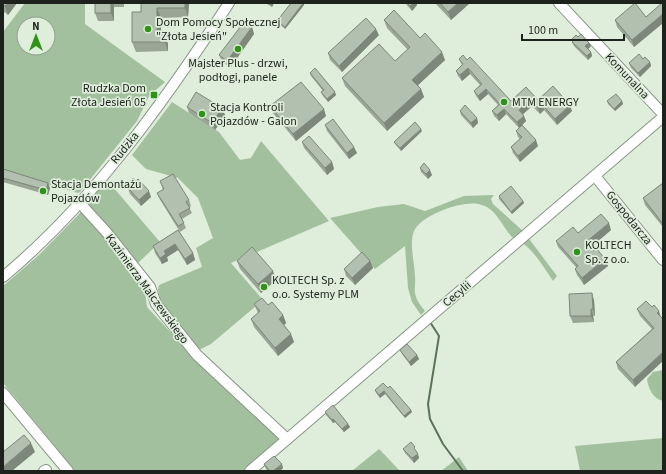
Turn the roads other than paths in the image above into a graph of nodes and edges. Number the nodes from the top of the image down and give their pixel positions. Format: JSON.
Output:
{"nodes":[{"id":1,"x":228,"y":3,"type":"edge"},
{"id":2,"x":559,"y":3,"type":"edge"},
{"id":3,"x":663,"y":115,"type":"edge"},
{"id":4,"x":595,"y":176,"type":"junction"},
{"id":5,"x":79,"y":202,"type":"junction"},
{"id":6,"x":663,"y":260,"type":"edge"},
{"id":7,"x":3,"y":277,"type":"edge"},
{"id":8,"x":3,"y":394,"type":"edge"},
{"id":9,"x":33,"y":430,"type":"junction"},
{"id":10,"x":24,"y":437,"type":"edge"},
{"id":11,"x":287,"y":439,"type":"junction"},
{"id":12,"x":68,"y":471,"type":"edge"},
{"id":13,"x":250,"y":471,"type":"edge"}],
"edges":[{"from":1,"to":5,"type":"street","name":"Rudzka"},
{"from":2,"to":3,"type":"street","name":"Komunalna"},
{"from":3,"to":4,"type":"street","name":"Cecylii"},
{"from":4,"to":6,"type":"street","name":"Gospodarcza"},
{"from":4,"to":11,"type":"street","name":"Cecylii"},
{"from":5,"to":7,"type":"street","name":"Rudzka"},
{"from":5,"to":11,"type":"street","name":"Kazimierza Malczewskiego"},
{"from":8,"to":9,"type":"street"},
{"from":9,"to":10,"type":"street"},
{"from":9,"to":12,"type":"street"},
{"from":11,"to":13,"type":"street","name":"Cecylii"}]}
